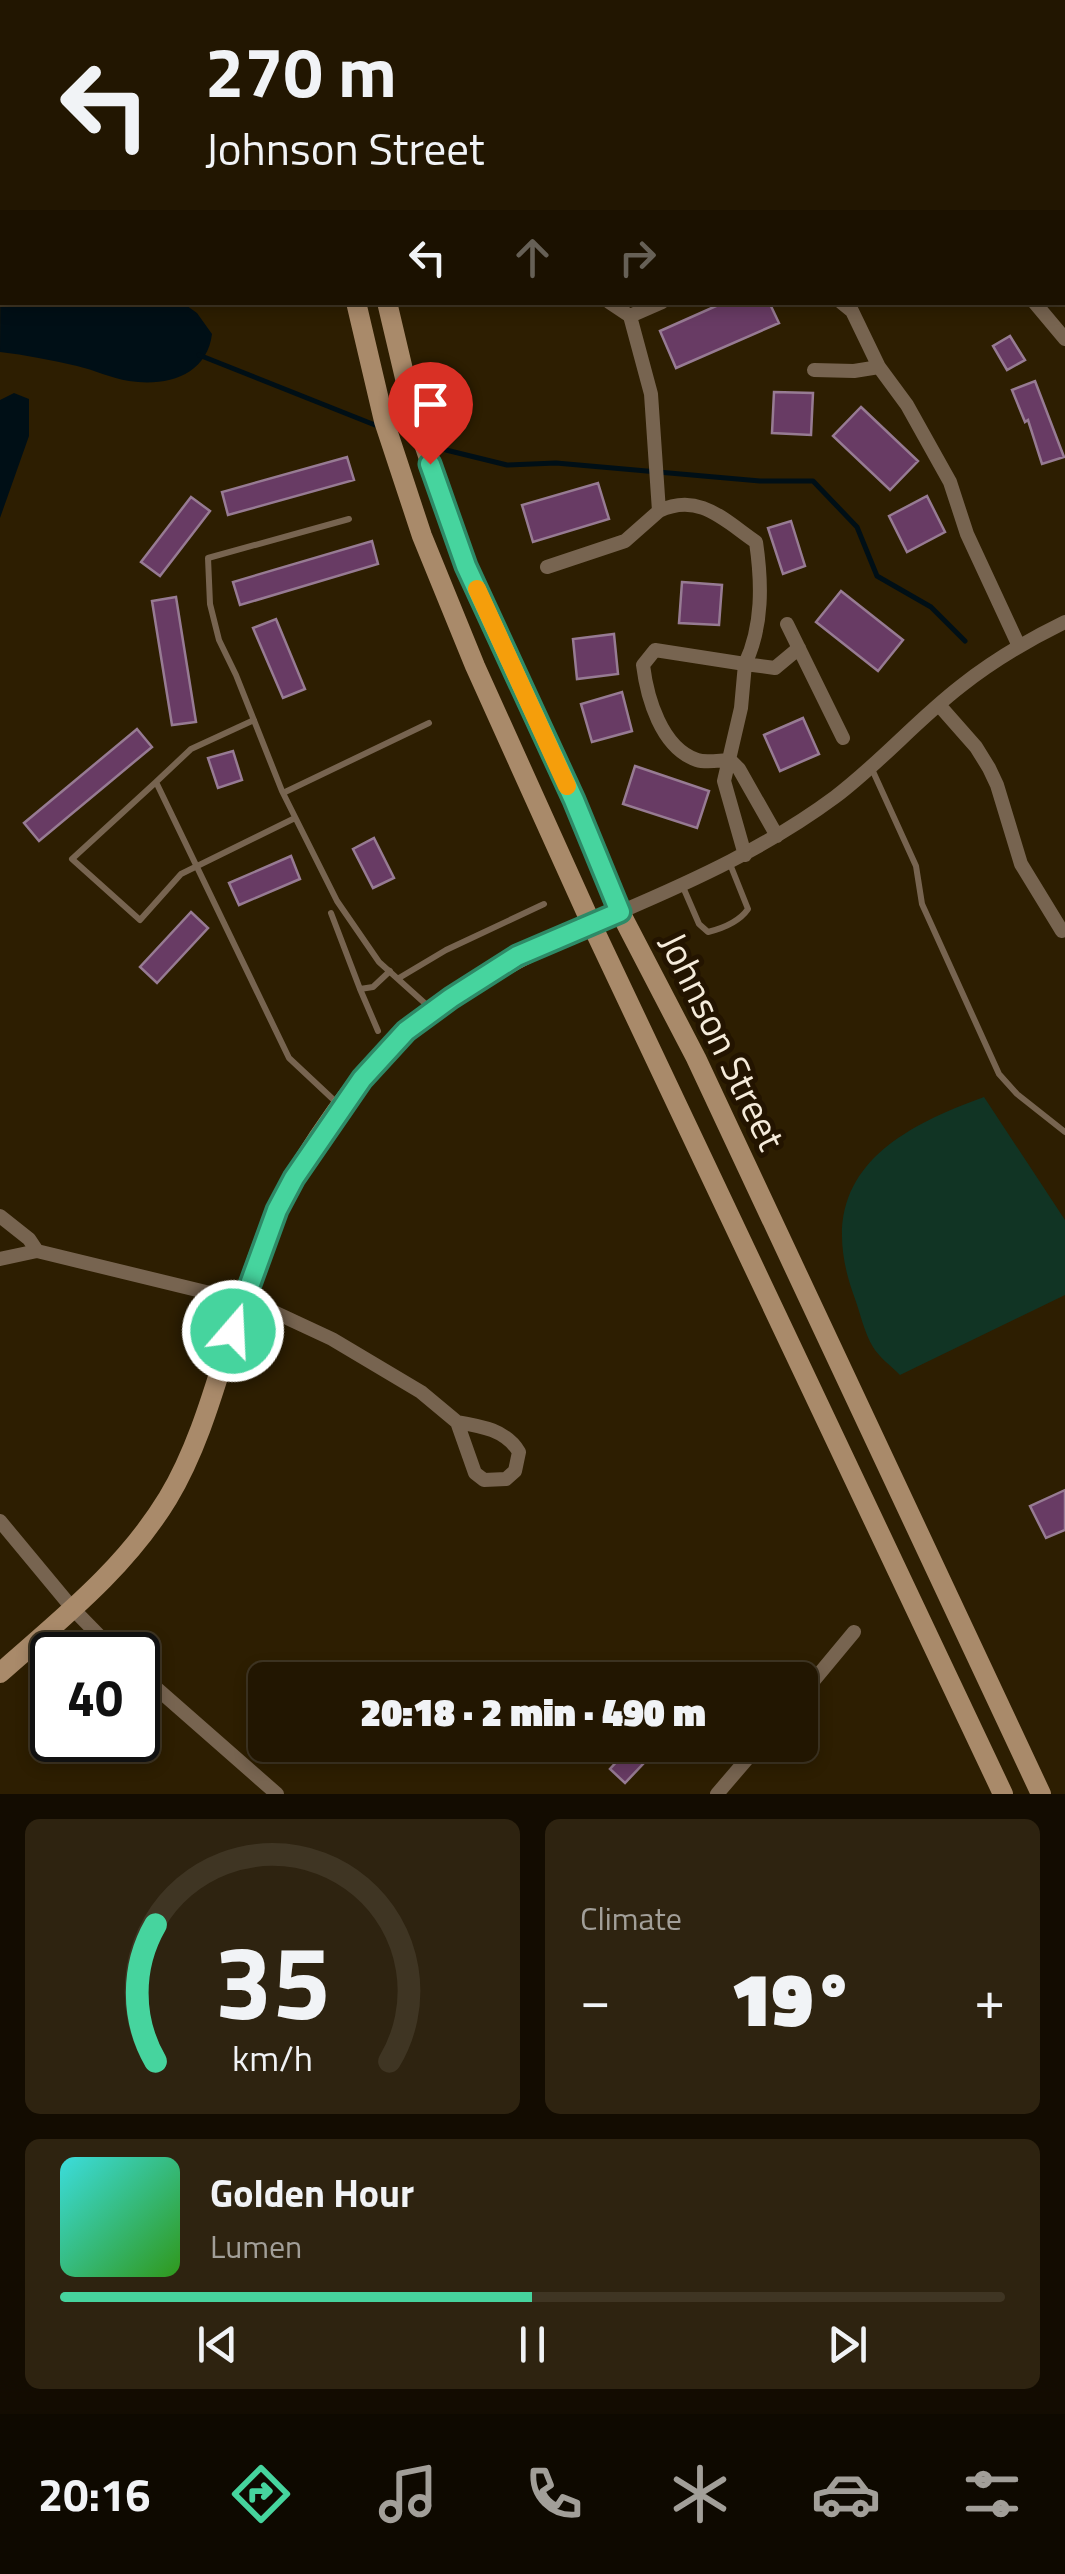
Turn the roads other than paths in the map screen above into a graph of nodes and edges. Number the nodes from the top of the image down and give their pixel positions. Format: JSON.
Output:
{"nodes":[{"id":1,"x":357,"y":305,"type":"edge"},
{"id":2,"x":389,"y":305,"type":"edge"},
{"id":3,"x":614,"y":305,"type":"edge"},
{"id":4,"x":655,"y":305,"type":"edge"},
{"id":5,"x":845,"y":305,"type":"edge"},
{"id":6,"x":1037,"y":305,"type":"edge"},
{"id":7,"x":630,"y":316,"type":"junction"},
{"id":8,"x":1065,"y":340,"type":"edge"},
{"id":9,"x":879,"y":366,"type":"junction"},
{"id":10,"x":814,"y":370,"type":"dead end"},
{"id":11,"x":659,"y":511,"type":"junction"},
{"id":12,"x":349,"y":519,"type":"dead end"},
{"id":13,"x":547,"y":568,"type":"dead end"},
{"id":14,"x":1065,"y":622,"type":"edge"},
{"id":15,"x":787,"y":624,"type":"dead end"},
{"id":16,"x":1018,"y":644,"type":"junction"},
{"id":17,"x":799,"y":648,"type":"junction"},
{"id":18,"x":745,"y":664,"type":"junction"},
{"id":19,"x":939,"y":705,"type":"junction"},
{"id":20,"x":254,"y":720,"type":"junction"},
{"id":21,"x":429,"y":724,"type":"dead end"},
{"id":22,"x":843,"y":738,"type":"dead end"},
{"id":23,"x":730,"y":760,"type":"junction"},
{"id":24,"x":871,"y":767,"type":"junction"},
{"id":25,"x":156,"y":782,"type":"junction"},
{"id":26,"x":283,"y":793,"type":"junction"},
{"id":27,"x":295,"y":818,"type":"junction"},
{"id":28,"x":777,"y":836,"type":"junction"},
{"id":29,"x":744,"y":854,"type":"junction"},
{"id":30,"x":730,"y":862,"type":"junction"},
{"id":31,"x":196,"y":864,"type":"junction"},
{"id":32,"x":682,"y":886,"type":"junction"},
{"id":33,"x":544,"y":904,"type":"dead end"},
{"id":34,"x":620,"y":912,"type":"junction"},
{"id":35,"x":331,"y":913,"type":"dead end"},
{"id":36,"x":591,"y":924,"type":"junction"},
{"id":37,"x":1062,"y":931,"type":"dead end"},
{"id":38,"x":390,"y":972,"type":"junction"},
{"id":39,"x":400,"y":978,"type":"junction"},
{"id":40,"x":360,"y":989,"type":"junction"},
{"id":41,"x":434,"y":1012,"type":"junction"},
{"id":42,"x":378,"y":1031,"type":"dead end"},
{"id":43,"x":342,"y":1108,"type":"junction"},
{"id":44,"x":1065,"y":1132,"type":"edge"},
{"id":45,"x":0,"y":1216,"type":"edge"},
{"id":46,"x":37,"y":1250,"type":"junction"},
{"id":47,"x":0,"y":1259,"type":"edge"},
{"id":48,"x":243,"y":1300,"type":"junction"},
{"id":49,"x":457,"y":1422,"type":"junction"},
{"id":50,"x":0,"y":1521,"type":"edge"},
{"id":51,"x":73,"y":1610,"type":"junction"},
{"id":52,"x":95,"y":1632,"type":"edge"},
{"id":53,"x":854,"y":1632,"type":"dead end"},
{"id":54,"x":0,"y":1673,"type":"edge"},
{"id":55,"x":818,"y":1675,"type":"edge"},
{"id":56,"x":160,"y":1691,"type":"edge"},
{"id":57,"x":744,"y":1762,"type":"edge"},
{"id":58,"x":278,"y":1794,"type":"edge"},
{"id":59,"x":717,"y":1794,"type":"edge"},
{"id":60,"x":1003,"y":1794,"type":"edge"},
{"id":61,"x":1040,"y":1794,"type":"edge"}],
"edges":[{"from":1,"to":36,"type":"main road","name":"Johnson Street"},
{"from":2,"to":34,"type":"main road","name":"Johnson Street"},
{"from":3,"to":7,"type":"street"},
{"from":4,"to":7,"type":"street"},
{"from":5,"to":9,"type":"street"},
{"from":6,"to":8,"type":"street"},
{"from":7,"to":11,"type":"street"},
{"from":9,"to":10,"type":"street"},
{"from":9,"to":16,"type":"street"},
{"from":11,"to":13,"type":"street"},
{"from":11,"to":18,"type":"street"},
{"from":12,"to":20,"type":"lane"},
{"from":14,"to":16,"type":"street"},
{"from":15,"to":17,"type":"street"},
{"from":16,"to":19,"type":"street"},
{"from":17,"to":18,"type":"street"},
{"from":17,"to":22,"type":"street"},
{"from":18,"to":23,"type":"street"},
{"from":18,"to":23,"type":"street"},
{"from":19,"to":24,"type":"street"},
{"from":19,"to":37,"type":"street"},
{"from":20,"to":25,"type":"lane"},
{"from":20,"to":26,"type":"lane"},
{"from":21,"to":26,"type":"lane"},
{"from":23,"to":28,"type":"street"},
{"from":23,"to":29,"type":"street"},
{"from":24,"to":28,"type":"street"},
{"from":24,"to":44,"type":"lane"},
{"from":25,"to":31,"type":"lane"},
{"from":25,"to":31,"type":"lane"},
{"from":26,"to":27,"type":"lane"},
{"from":27,"to":31,"type":"lane"},
{"from":27,"to":38,"type":"lane"},
{"from":28,"to":29,"type":"street"},
{"from":29,"to":30,"type":"street"},
{"from":30,"to":32,"type":"street"},
{"from":30,"to":32,"type":"lane"},
{"from":31,"to":43,"type":"lane"},
{"from":32,"to":34,"type":"street"},
{"from":33,"to":39,"type":"lane"},
{"from":34,"to":36,"type":"main road"},
{"from":34,"to":61,"type":"main road","name":"Johnson Street"},
{"from":35,"to":40,"type":"lane"},
{"from":36,"to":41,"type":"main road"},
{"from":36,"to":60,"type":"main road","name":"Johnson Street"},
{"from":38,"to":39,"type":"lane"},
{"from":38,"to":40,"type":"lane"},
{"from":39,"to":41,"type":"lane"},
{"from":40,"to":42,"type":"lane"},
{"from":41,"to":43,"type":"main road"},
{"from":43,"to":48,"type":"main road"},
{"from":45,"to":46,"type":"street"},
{"from":46,"to":47,"type":"street"},
{"from":46,"to":48,"type":"street"},
{"from":48,"to":49,"type":"street"},
{"from":48,"to":51,"type":"main road"},
{"from":49,"to":49,"type":"street"},
{"from":50,"to":51,"type":"street"},
{"from":51,"to":52,"type":"street"},
{"from":51,"to":54,"type":"main road"},
{"from":53,"to":55,"type":"street"},
{"from":56,"to":58,"type":"street"},
{"from":57,"to":59,"type":"street"}]}
